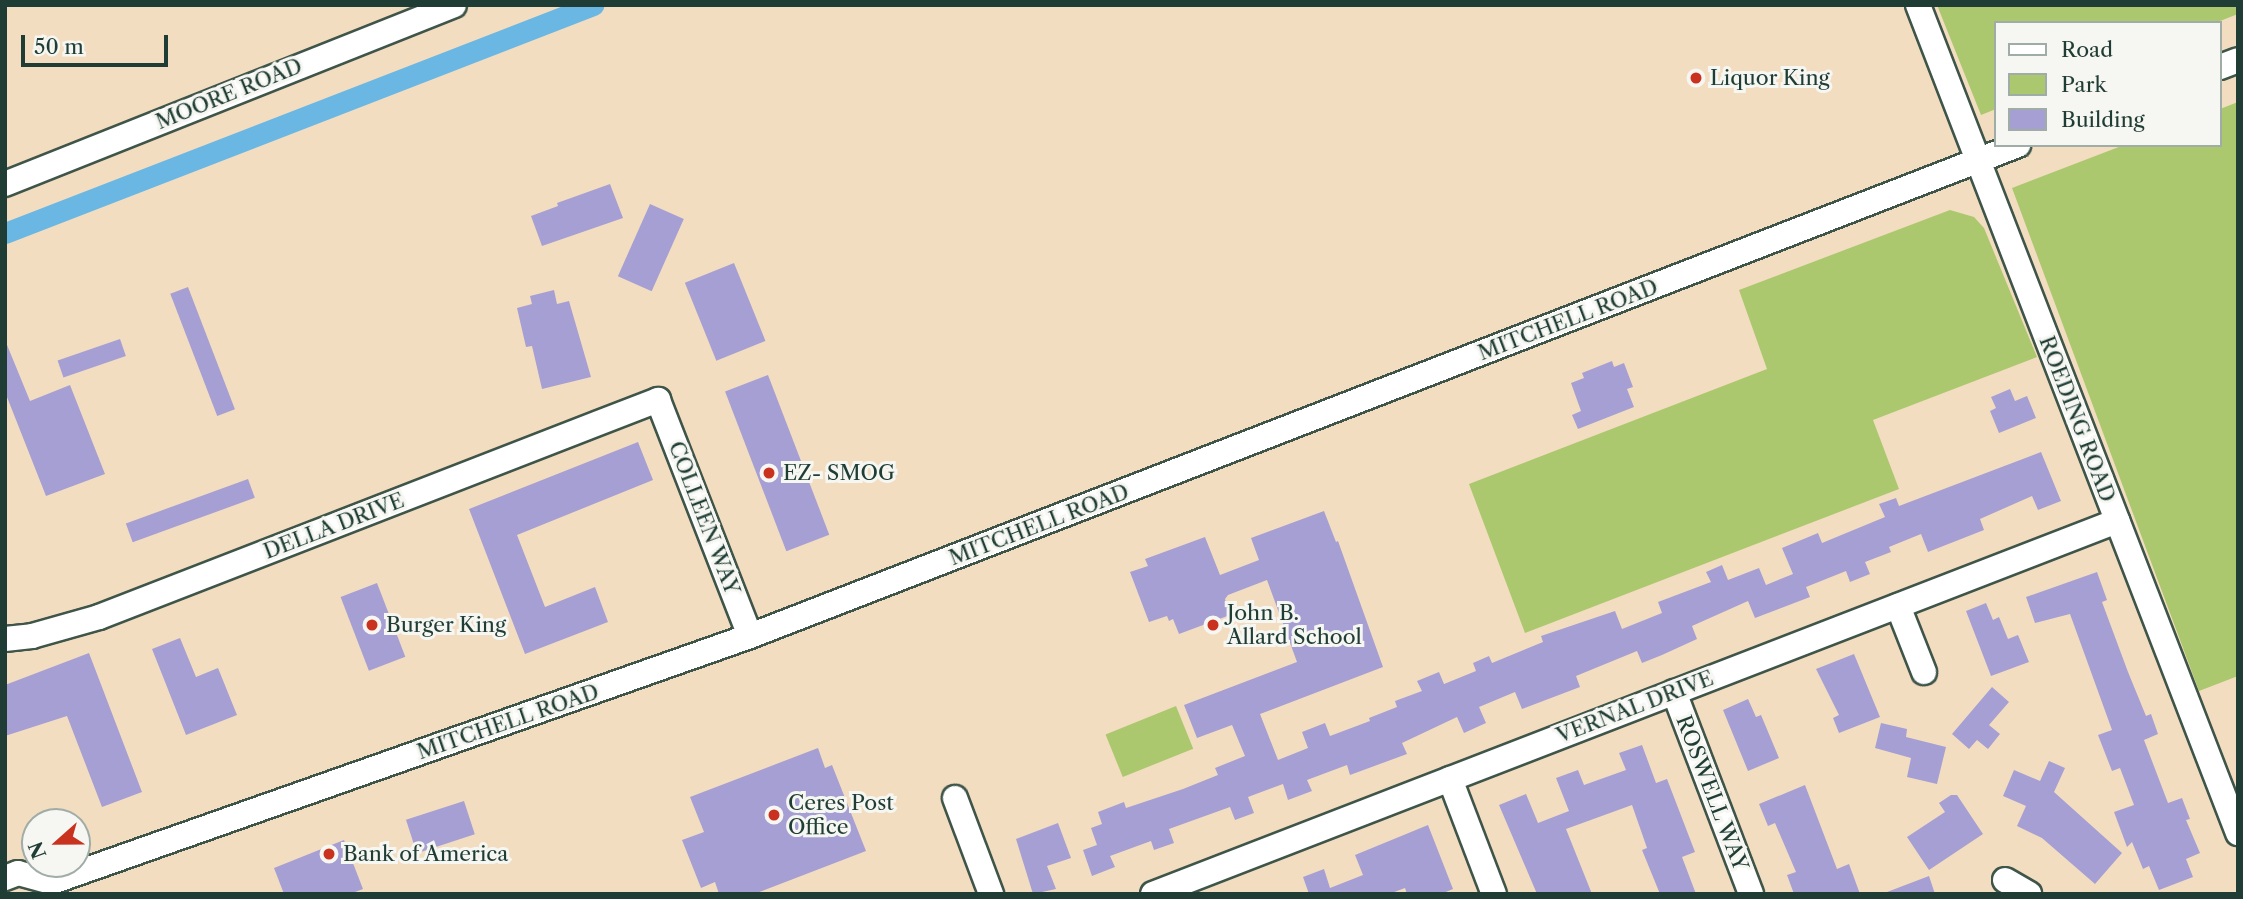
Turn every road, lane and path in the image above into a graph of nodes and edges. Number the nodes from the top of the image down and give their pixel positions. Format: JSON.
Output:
{"nodes":[{"id":1,"x":454,"y":5,"type":"edge"},
{"id":2,"x":1918,"y":5,"type":"edge"},
{"id":3,"x":2013,"y":147,"type":"edge"},
{"id":4,"x":1978,"y":160,"type":"junction"},
{"id":5,"x":5,"y":184,"type":"edge"},
{"id":6,"x":658,"y":400,"type":"joint"},
{"id":7,"x":2116,"y":521,"type":"junction"},
{"id":8,"x":1898,"y":606,"type":"junction"},
{"id":9,"x":750,"y":636,"type":"junction"},
{"id":10,"x":5,"y":639,"type":"edge"},
{"id":11,"x":1924,"y":672,"type":"dead end"},
{"id":12,"x":1674,"y":692,"type":"junction"},
{"id":13,"x":1450,"y":779,"type":"junction"},
{"id":14,"x":955,"y":798,"type":"dead end"},
{"id":15,"x":2238,"y":832,"type":"edge"},
{"id":16,"x":5,"y":878,"type":"edge"},
{"id":17,"x":2005,"y":880,"type":"dead end"},
{"id":18,"x":48,"y":888,"type":"edge"},
{"id":19,"x":991,"y":894,"type":"edge"},
{"id":20,"x":1153,"y":894,"type":"edge"},
{"id":21,"x":1494,"y":894,"type":"edge"},
{"id":22,"x":1751,"y":894,"type":"edge"},
{"id":23,"x":2029,"y":894,"type":"edge"}],
"edges":[{"from":1,"to":5,"type":"street","name":"MOORE ROAD"},
{"from":2,"to":4,"type":"street","name":"ROEDING ROAD"},
{"from":3,"to":4,"type":"street","name":"MITCHELL ROAD"},
{"from":4,"to":7,"type":"street","name":"ROEDING ROAD"},
{"from":4,"to":9,"type":"street","name":"MITCHELL ROAD"},
{"from":6,"to":9,"type":"street","name":"COLLEEN WAY"},
{"from":6,"to":10,"type":"street","name":"DELLA DRIVE"},
{"from":7,"to":8,"type":"street","name":"VERNAL DRIVE"},
{"from":7,"to":15,"type":"street","name":"ROEDING ROAD"},
{"from":8,"to":11,"type":"street"},
{"from":8,"to":12,"type":"street","name":"VERNAL DRIVE"},
{"from":9,"to":18,"type":"street","name":"MITCHELL ROAD"},
{"from":12,"to":13,"type":"street","name":"VERNAL DRIVE"},
{"from":12,"to":22,"type":"street","name":"ROSWELL WAY"},
{"from":13,"to":20,"type":"street","name":"VERNAL DRIVE"},
{"from":13,"to":21,"type":"street"},
{"from":14,"to":19,"type":"street"},
{"from":16,"to":18,"type":"street","name":"MITCHELL ROAD"},
{"from":17,"to":23,"type":"street"}]}
